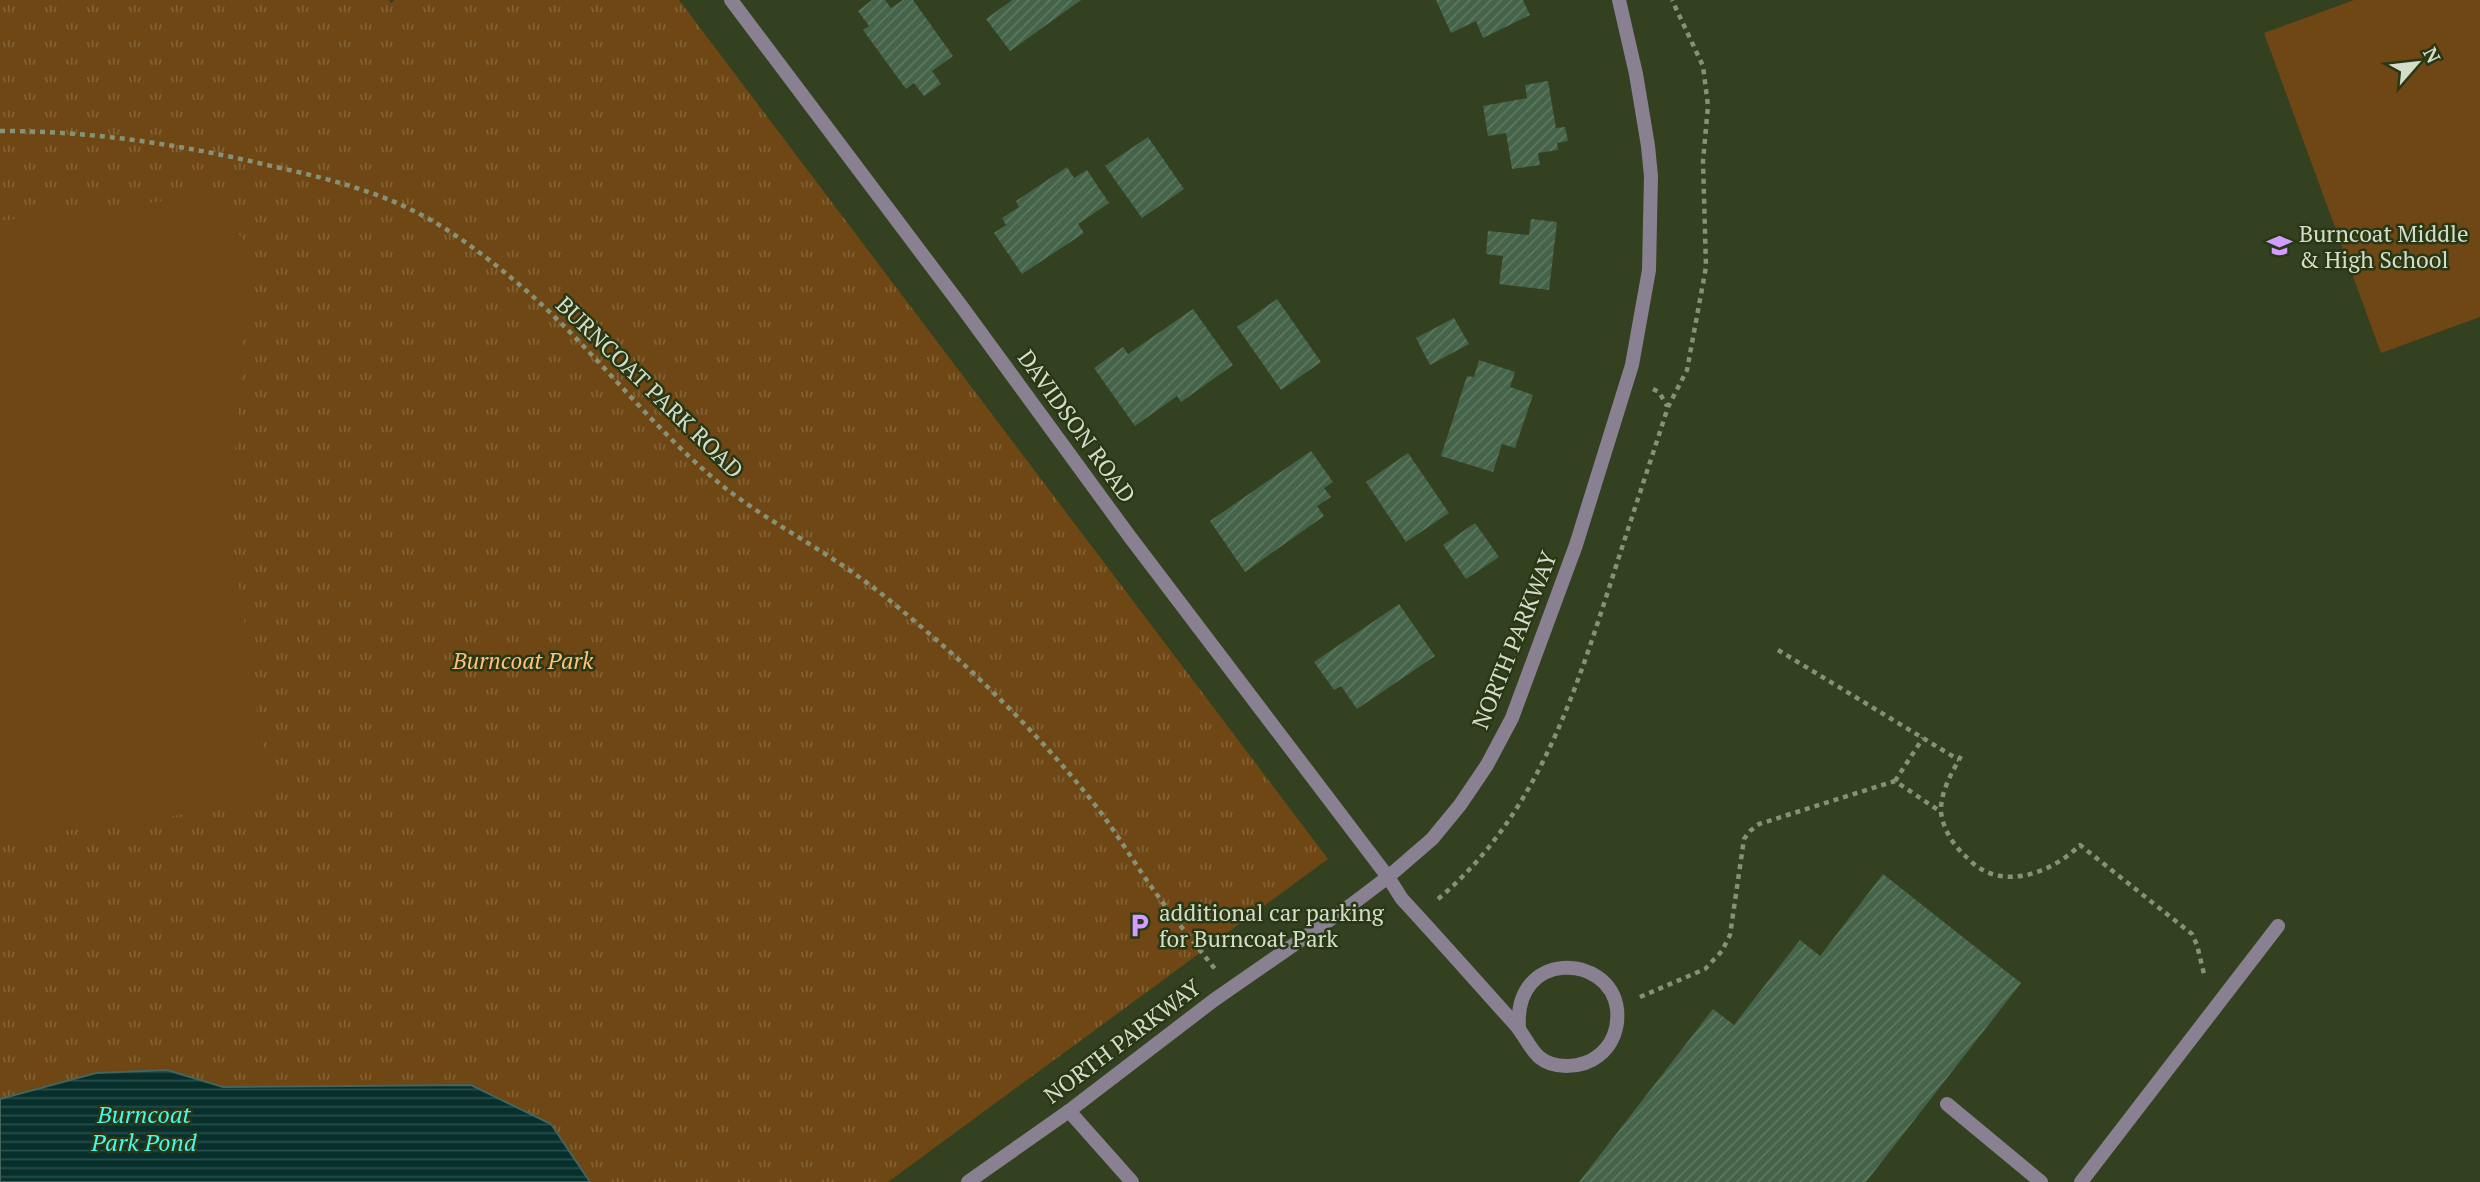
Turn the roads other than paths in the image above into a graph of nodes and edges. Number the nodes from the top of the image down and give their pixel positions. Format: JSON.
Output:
{"nodes":[{"id":1,"x":731,"y":0,"type":"edge"},
{"id":2,"x":1619,"y":0,"type":"edge"},
{"id":3,"x":1388,"y":877,"type":"junction"},
{"id":4,"x":2278,"y":926,"type":"dead end"},
{"id":5,"x":1519,"y":1028,"type":"junction"},
{"id":6,"x":1947,"y":1104,"type":"dead end"},
{"id":7,"x":1069,"y":1111,"type":"junction"},
{"id":8,"x":968,"y":1182,"type":"edge"},
{"id":9,"x":1132,"y":1182,"type":"edge"},
{"id":10,"x":2041,"y":1182,"type":"edge"},
{"id":11,"x":2081,"y":1182,"type":"edge"}],
"edges":[{"from":1,"to":3,"type":"street","name":"DAVIDSON ROAD"},
{"from":2,"to":3,"type":"street","name":"NORTH PARKWAY"},
{"from":3,"to":5,"type":"street","name":"DAVIDSON ROAD"},
{"from":3,"to":7,"type":"street","name":"NORTH PARKWAY"},
{"from":4,"to":11,"type":"street"},
{"from":5,"to":5,"type":"street"},
{"from":6,"to":10,"type":"street"},
{"from":7,"to":8,"type":"street","name":"NORTH PARKWAY"},
{"from":7,"to":9,"type":"street"}]}
